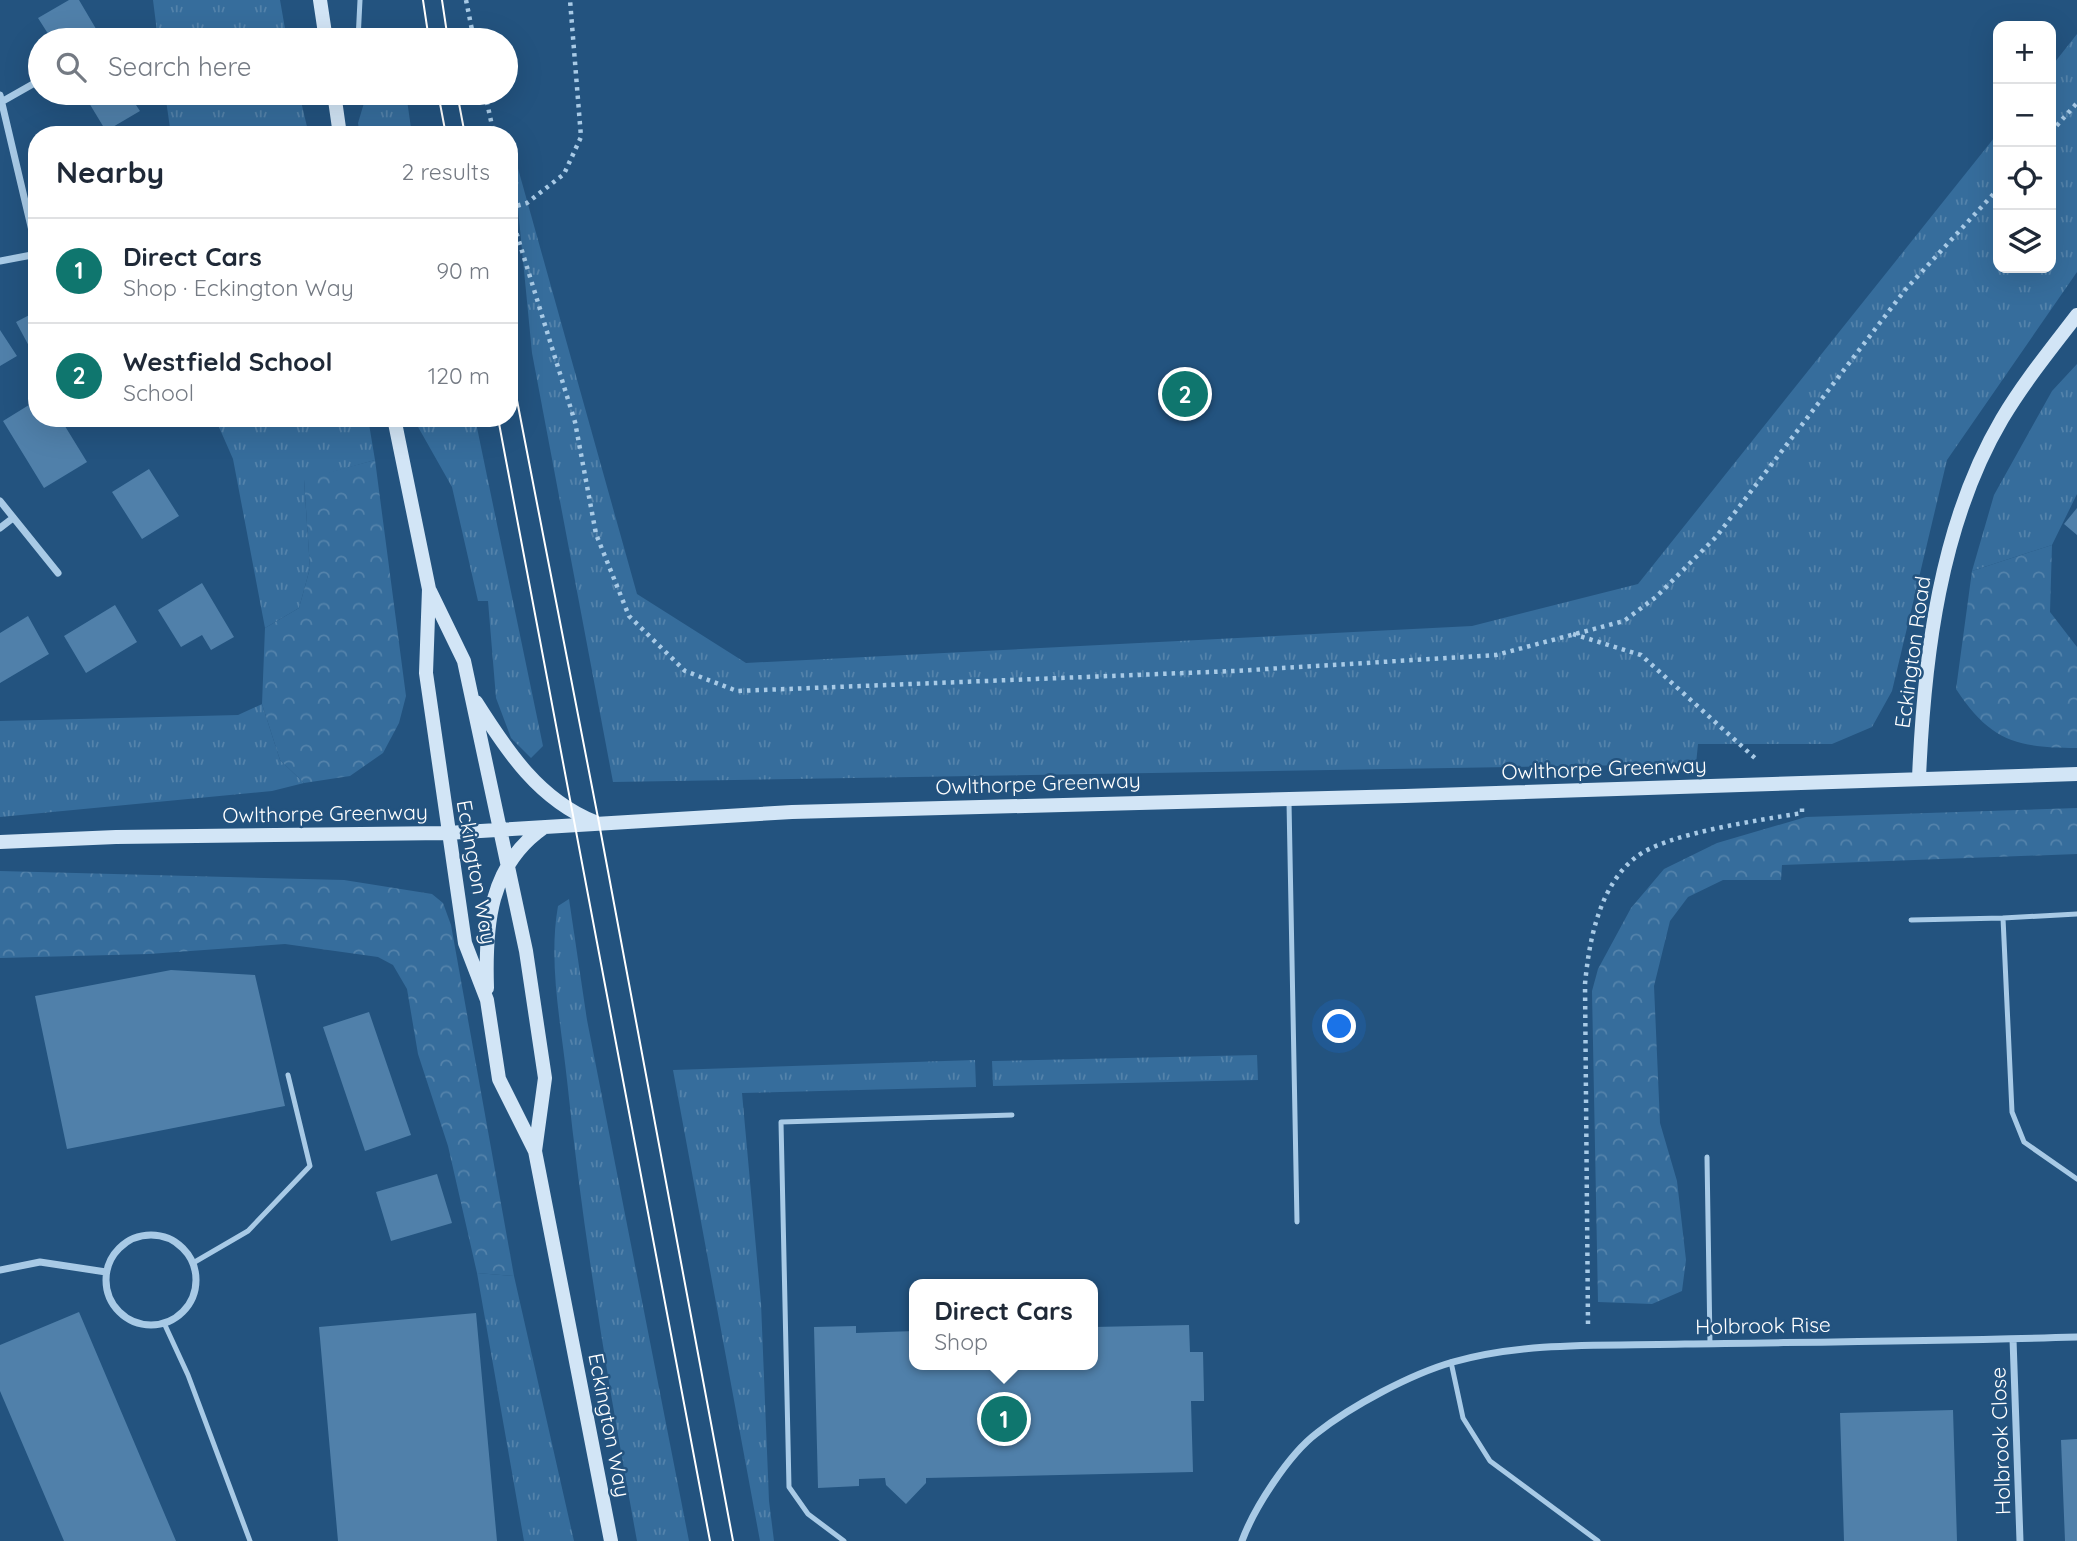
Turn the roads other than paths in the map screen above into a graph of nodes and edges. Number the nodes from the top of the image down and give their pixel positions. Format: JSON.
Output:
{"nodes":[{"id":1,"x":320,"y":0,"type":"edge"},
{"id":2,"x":360,"y":0,"type":"edge"},
{"id":3,"x":324,"y":28,"type":"edge"},
{"id":4,"x":359,"y":28,"type":"edge"},
{"id":5,"x":28,"y":86,"type":"edge"},
{"id":6,"x":1,"y":98,"type":"edge"},
{"id":7,"x":336,"y":105,"type":"edge"},
{"id":8,"x":339,"y":126,"type":"edge"},
{"id":9,"x":28,"y":214,"type":"edge"},
{"id":10,"x":28,"y":255,"type":"edge"},
{"id":11,"x":0,"y":261,"type":"edge"},
{"id":12,"x":2077,"y":315,"type":"edge"},
{"id":13,"x":396,"y":427,"type":"edge"},
{"id":14,"x":0,"y":501,"type":"edge"},
{"id":15,"x":13,"y":518,"type":"junction"},
{"id":16,"x":0,"y":528,"type":"edge"},
{"id":17,"x":58,"y":573,"type":"dead end"},
{"id":18,"x":429,"y":589,"type":"junction"},
{"id":19,"x":472,"y":695,"type":"junction"},
{"id":20,"x":2077,"y":774,"type":"edge"},
{"id":21,"x":1919,"y":778,"type":"junction"},
{"id":22,"x":1289,"y":799,"type":"junction"},
{"id":23,"x":599,"y":823,"type":"junction"},
{"id":24,"x":544,"y":827,"type":"junction"},
{"id":25,"x":502,"y":830,"type":"junction"},
{"id":26,"x":447,"y":833,"type":"junction"},
{"id":27,"x":0,"y":842,"type":"edge"},
{"id":28,"x":508,"y":862,"type":"junction"},
{"id":29,"x":2077,"y":914,"type":"edge"},
{"id":30,"x":2003,"y":918,"type":"junction"},
{"id":31,"x":1911,"y":920,"type":"dead end"},
{"id":32,"x":487,"y":1000,"type":"junction"},
{"id":33,"x":288,"y":1075,"type":"dead end"},
{"id":34,"x":1012,"y":1115,"type":"dead end"},
{"id":35,"x":536,"y":1151,"type":"junction"},
{"id":36,"x":1707,"y":1157,"type":"dead end"},
{"id":37,"x":2077,"y":1179,"type":"edge"},
{"id":38,"x":1297,"y":1222,"type":"dead end"},
{"id":39,"x":192,"y":1263,"type":"junction"},
{"id":40,"x":0,"y":1270,"type":"edge"},
{"id":41,"x":106,"y":1272,"type":"junction"},
{"id":42,"x":164,"y":1324,"type":"junction"},
{"id":43,"x":2077,"y":1337,"type":"edge"},
{"id":44,"x":2013,"y":1339,"type":"junction"},
{"id":45,"x":1710,"y":1344,"type":"junction"},
{"id":46,"x":1451,"y":1362,"type":"junction"},
{"id":47,"x":250,"y":1541,"type":"edge"},
{"id":48,"x":611,"y":1541,"type":"edge"},
{"id":49,"x":844,"y":1541,"type":"edge"},
{"id":50,"x":1242,"y":1541,"type":"edge"},
{"id":51,"x":1598,"y":1541,"type":"edge"},
{"id":52,"x":2020,"y":1541,"type":"edge"}],
"edges":[{"from":1,"to":3,"type":"street"},
{"from":2,"to":4,"type":"lane"},
{"from":5,"to":6,"type":"street"},
{"from":6,"to":9,"type":"street"},
{"from":7,"to":8,"type":"street"},
{"from":10,"to":11,"type":"street"},
{"from":12,"to":21,"type":"street","name":"Eckington Road"},
{"from":13,"to":18,"type":"street","name":"Eckington Way"},
{"from":14,"to":15,"type":"street"},
{"from":15,"to":16,"type":"street"},
{"from":15,"to":17,"type":"street"},
{"from":18,"to":19,"type":"street","name":"Eckington Way"},
{"from":18,"to":26,"type":"street","name":"Eckington Way"},
{"from":19,"to":23,"type":"street"},
{"from":19,"to":25,"type":"street","name":"Eckington Way"},
{"from":20,"to":21,"type":"street","name":"Owlthorpe Greenway"},
{"from":21,"to":22,"type":"street","name":"Owlthorpe Greenway"},
{"from":22,"to":23,"type":"street","name":"Owlthorpe Greenway"},
{"from":22,"to":38,"type":"lane"},
{"from":23,"to":24,"type":"street","name":"Owlthorpe Greenway"},
{"from":24,"to":25,"type":"street","name":"Owlthorpe Greenway"},
{"from":24,"to":28,"type":"street"},
{"from":25,"to":26,"type":"street","name":"Owlthorpe Greenway"},
{"from":25,"to":28,"type":"street","name":"Eckington Way"},
{"from":26,"to":27,"type":"street","name":"Owlthorpe Greenway"},
{"from":26,"to":32,"type":"street","name":"Eckington Way"},
{"from":28,"to":32,"type":"street"},
{"from":28,"to":35,"type":"street","name":"Eckington Way"},
{"from":29,"to":30,"type":"lane"},
{"from":30,"to":31,"type":"lane"},
{"from":30,"to":37,"type":"lane"},
{"from":32,"to":35,"type":"street","name":"Eckington Way"},
{"from":33,"to":39,"type":"lane"},
{"from":34,"to":49,"type":"lane"},
{"from":35,"to":48,"type":"street","name":"Eckington Way"},
{"from":36,"to":45,"type":"lane"},
{"from":39,"to":41,"type":"street"},
{"from":39,"to":42,"type":"street"},
{"from":40,"to":41,"type":"street"},
{"from":41,"to":42,"type":"street"},
{"from":42,"to":47,"type":"lane"},
{"from":43,"to":44,"type":"street","name":"Holbrook Rise"},
{"from":44,"to":45,"type":"street","name":"Holbrook Rise"},
{"from":44,"to":52,"type":"street","name":"Holbrook Close"},
{"from":45,"to":46,"type":"street","name":"Holbrook Rise"},
{"from":46,"to":50,"type":"street"},
{"from":46,"to":51,"type":"lane"}]}
